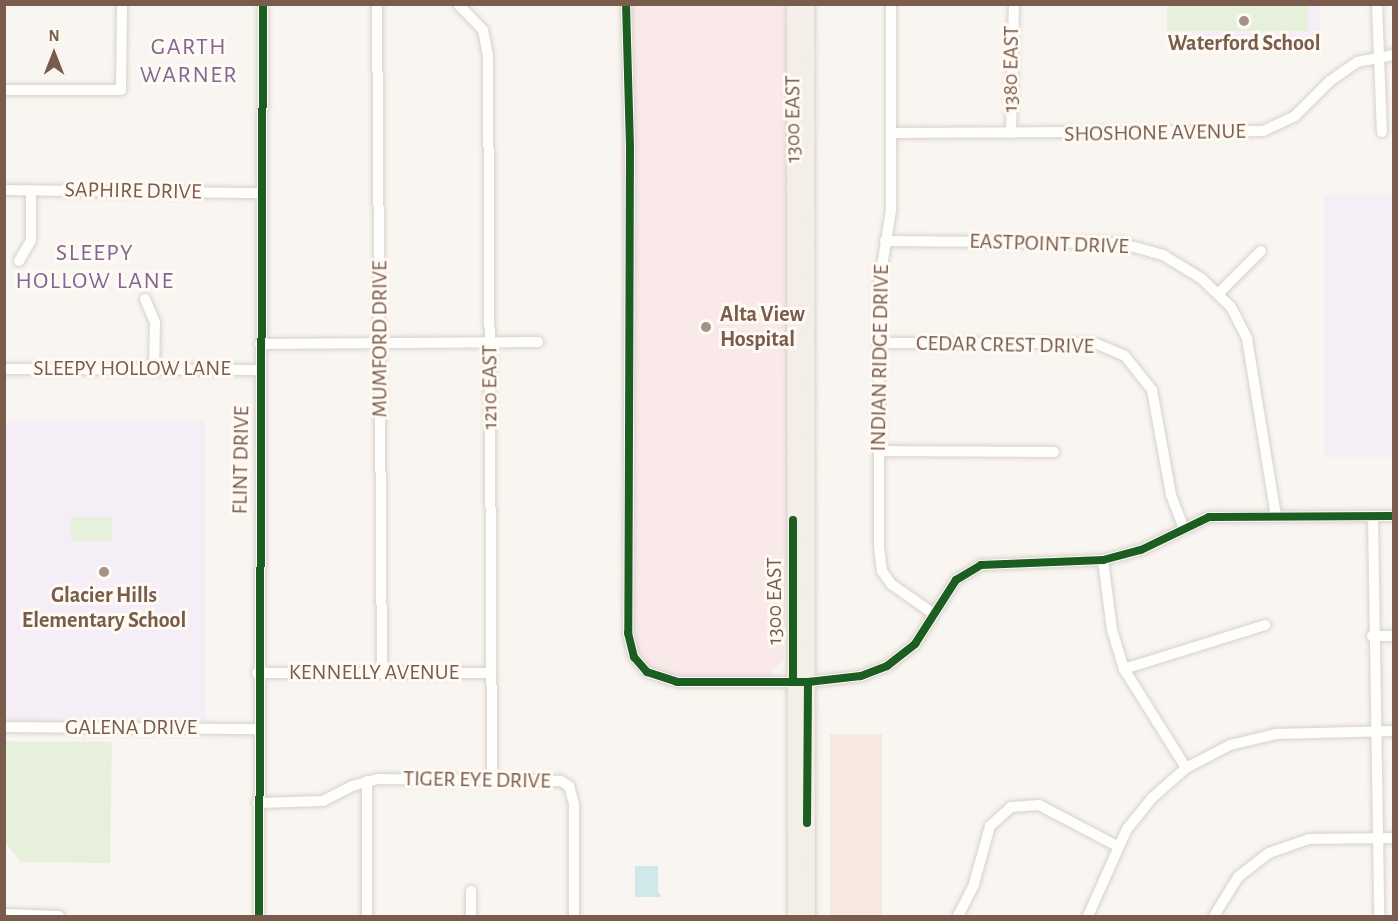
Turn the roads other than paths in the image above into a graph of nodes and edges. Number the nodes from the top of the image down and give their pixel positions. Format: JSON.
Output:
{"nodes":[{"id":1,"x":122,"y":4,"type":"edge"},
{"id":2,"x":263,"y":4,"type":"edge"},
{"id":3,"x":377,"y":4,"type":"edge"},
{"id":4,"x":626,"y":4,"type":"edge"},
{"id":5,"x":794,"y":4,"type":"edge"},
{"id":6,"x":807,"y":4,"type":"edge"},
{"id":7,"x":891,"y":4,"type":"edge"},
{"id":8,"x":1014,"y":4,"type":"edge"},
{"id":9,"x":1377,"y":4,"type":"edge"},
{"id":10,"x":459,"y":5,"type":"edge"},
{"id":11,"x":1394,"y":55,"type":"edge"},
{"id":12,"x":1379,"y":56,"type":"junction"},
{"id":13,"x":4,"y":90,"type":"edge"},
{"id":14,"x":1382,"y":132,"type":"dead end"},
{"id":15,"x":891,"y":133,"type":"junction"},
{"id":16,"x":1011,"y":134,"type":"junction"},
{"id":17,"x":4,"y":190,"type":"edge"},
{"id":18,"x":31,"y":190,"type":"junction"},
{"id":19,"x":262,"y":193,"type":"junction"},
{"id":20,"x":885,"y":241,"type":"junction"},
{"id":21,"x":1261,"y":251,"type":"dead end"},
{"id":22,"x":19,"y":261,"type":"dead end"},
{"id":23,"x":1219,"y":293,"type":"junction"},
{"id":24,"x":145,"y":299,"type":"dead end"},
{"id":25,"x":490,"y":342,"type":"junction"},
{"id":26,"x":538,"y":342,"type":"dead end"},
{"id":27,"x":380,"y":343,"type":"junction"},
{"id":28,"x":878,"y":343,"type":"junction"},
{"id":29,"x":260,"y":344,"type":"junction"},
{"id":30,"x":4,"y":369,"type":"edge"},
{"id":31,"x":154,"y":369,"type":"junction"},
{"id":32,"x":260,"y":370,"type":"junction"},
{"id":33,"x":879,"y":451,"type":"junction"},
{"id":34,"x":1054,"y":452,"type":"dead end"},
{"id":35,"x":1276,"y":516,"type":"junction"},
{"id":36,"x":1373,"y":516,"type":"junction"},
{"id":37,"x":1394,"y":516,"type":"edge"},
{"id":38,"x":1183,"y":527,"type":"junction"},
{"id":39,"x":1103,"y":560,"type":"junction"},
{"id":40,"x":934,"y":614,"type":"junction"},
{"id":41,"x":1265,"y":625,"type":"dead end"},
{"id":42,"x":1372,"y":636,"type":"junction"},
{"id":43,"x":1394,"y":636,"type":"edge"},
{"id":44,"x":1124,"y":669,"type":"junction"},
{"id":45,"x":382,"y":673,"type":"junction"},
{"id":46,"x":491,"y":673,"type":"junction"},
{"id":47,"x":257,"y":674,"type":"junction"},
{"id":48,"x":793,"y":682,"type":"junction"},
{"id":49,"x":808,"y":682,"type":"junction"},
{"id":50,"x":4,"y":727,"type":"edge"},
{"id":51,"x":257,"y":729,"type":"junction"},
{"id":52,"x":1378,"y":731,"type":"junction"},
{"id":53,"x":1394,"y":731,"type":"edge"},
{"id":54,"x":1186,"y":768,"type":"junction"},
{"id":55,"x":492,"y":779,"type":"junction"},
{"id":56,"x":367,"y":781,"type":"junction"},
{"id":57,"x":258,"y":802,"type":"junction"},
{"id":58,"x":1378,"y":837,"type":"junction"},
{"id":59,"x":1394,"y":838,"type":"edge"},
{"id":60,"x":1117,"y":846,"type":"junction"},
{"id":61,"x":471,"y":891,"type":"dead end"},
{"id":62,"x":4,"y":914,"type":"edge"},
{"id":63,"x":59,"y":916,"type":"edge"},
{"id":64,"x":259,"y":916,"type":"edge"},
{"id":65,"x":367,"y":916,"type":"edge"},
{"id":66,"x":471,"y":916,"type":"edge"},
{"id":67,"x":574,"y":916,"type":"edge"},
{"id":68,"x":795,"y":916,"type":"edge"},
{"id":69,"x":808,"y":916,"type":"edge"},
{"id":70,"x":958,"y":916,"type":"edge"},
{"id":71,"x":1088,"y":916,"type":"edge"},
{"id":72,"x":1214,"y":916,"type":"edge"},
{"id":73,"x":1379,"y":916,"type":"edge"}],
"edges":[{"from":1,"to":13,"type":"street"},
{"from":2,"to":19,"type":"street","name":"FLINT DRIVE"},
{"from":3,"to":27,"type":"street","name":"MUMFORD DRIVE"},
{"from":4,"to":48,"type":"street"},
{"from":5,"to":48,"type":"main road","name":"1300 EAST"},
{"from":6,"to":49,"type":"main road","name":"1300 EAST"},
{"from":7,"to":15,"type":"street","name":"INDIAN RIDGE DRIVE"},
{"from":8,"to":16,"type":"street","name":"1380 EAST"},
{"from":9,"to":12,"type":"street"},
{"from":10,"to":25,"type":"street","name":"1210 EAST"},
{"from":11,"to":12,"type":"street","name":"SHOSHONE AVENUE"},
{"from":12,"to":14,"type":"street"},
{"from":12,"to":16,"type":"street","name":"SHOSHONE AVENUE"},
{"from":15,"to":16,"type":"street","name":"SHOSHONE AVENUE"},
{"from":15,"to":20,"type":"street","name":"INDIAN RIDGE DRIVE"},
{"from":17,"to":18,"type":"street","name":"SAPHIRE DRIVE"},
{"from":18,"to":19,"type":"street","name":"SAPHIRE DRIVE"},
{"from":18,"to":22,"type":"street"},
{"from":19,"to":29,"type":"street","name":"FLINT DRIVE"},
{"from":20,"to":23,"type":"street","name":"EASTPOINT DRIVE"},
{"from":20,"to":28,"type":"street","name":"INDIAN RIDGE DRIVE"},
{"from":21,"to":23,"type":"street"},
{"from":23,"to":35,"type":"street","name":"EASTPOINT DRIVE"},
{"from":24,"to":31,"type":"street"},
{"from":25,"to":26,"type":"street"},
{"from":25,"to":27,"type":"street"},
{"from":25,"to":46,"type":"street","name":"1210 EAST"},
{"from":27,"to":29,"type":"street"},
{"from":27,"to":45,"type":"street","name":"MUMFORD DRIVE"},
{"from":28,"to":33,"type":"street","name":"INDIAN RIDGE DRIVE"},
{"from":28,"to":38,"type":"street","name":"CEDAR CREST DRIVE"},
{"from":29,"to":32,"type":"street","name":"FLINT DRIVE"},
{"from":30,"to":31,"type":"street","name":"SLEEPY HOLLOW LANE"},
{"from":31,"to":32,"type":"street","name":"SLEEPY HOLLOW LANE"},
{"from":32,"to":47,"type":"street","name":"FLINT DRIVE"},
{"from":33,"to":34,"type":"street"},
{"from":33,"to":40,"type":"street","name":"INDIAN RIDGE DRIVE"},
{"from":35,"to":36,"type":"street"},
{"from":35,"to":38,"type":"street"},
{"from":36,"to":37,"type":"street"},
{"from":36,"to":42,"type":"street"},
{"from":38,"to":39,"type":"street"},
{"from":39,"to":40,"type":"street"},
{"from":39,"to":44,"type":"street"},
{"from":40,"to":49,"type":"street"},
{"from":41,"to":44,"type":"street"},
{"from":42,"to":43,"type":"street"},
{"from":42,"to":52,"type":"street"},
{"from":44,"to":54,"type":"street"},
{"from":45,"to":46,"type":"street","name":"KENNELLY AVENUE"},
{"from":45,"to":47,"type":"street","name":"KENNELLY AVENUE"},
{"from":46,"to":55,"type":"street","name":"1210 EAST"},
{"from":47,"to":51,"type":"street","name":"FLINT DRIVE"},
{"from":48,"to":49,"type":"street"},
{"from":48,"to":68,"type":"main road","name":"1300 EAST"},
{"from":49,"to":69,"type":"main road","name":"1300 EAST"},
{"from":50,"to":51,"type":"street","name":"GALENA DRIVE"},
{"from":51,"to":57,"type":"street","name":"FLINT DRIVE"},
{"from":52,"to":53,"type":"street"},
{"from":52,"to":54,"type":"street"},
{"from":52,"to":58,"type":"street"},
{"from":54,"to":60,"type":"street"},
{"from":55,"to":56,"type":"street","name":"TIGER EYE DRIVE"},
{"from":55,"to":67,"type":"street","name":"TIGER EYE DRIVE"},
{"from":56,"to":57,"type":"street","name":"TIGER EYE DRIVE"},
{"from":56,"to":65,"type":"street"},
{"from":57,"to":64,"type":"street","name":"FLINT DRIVE"},
{"from":58,"to":59,"type":"street"},
{"from":58,"to":72,"type":"street"},
{"from":58,"to":73,"type":"street"},
{"from":60,"to":70,"type":"street"},
{"from":60,"to":71,"type":"street"},
{"from":61,"to":66,"type":"street"},
{"from":62,"to":63,"type":"street"}]}
